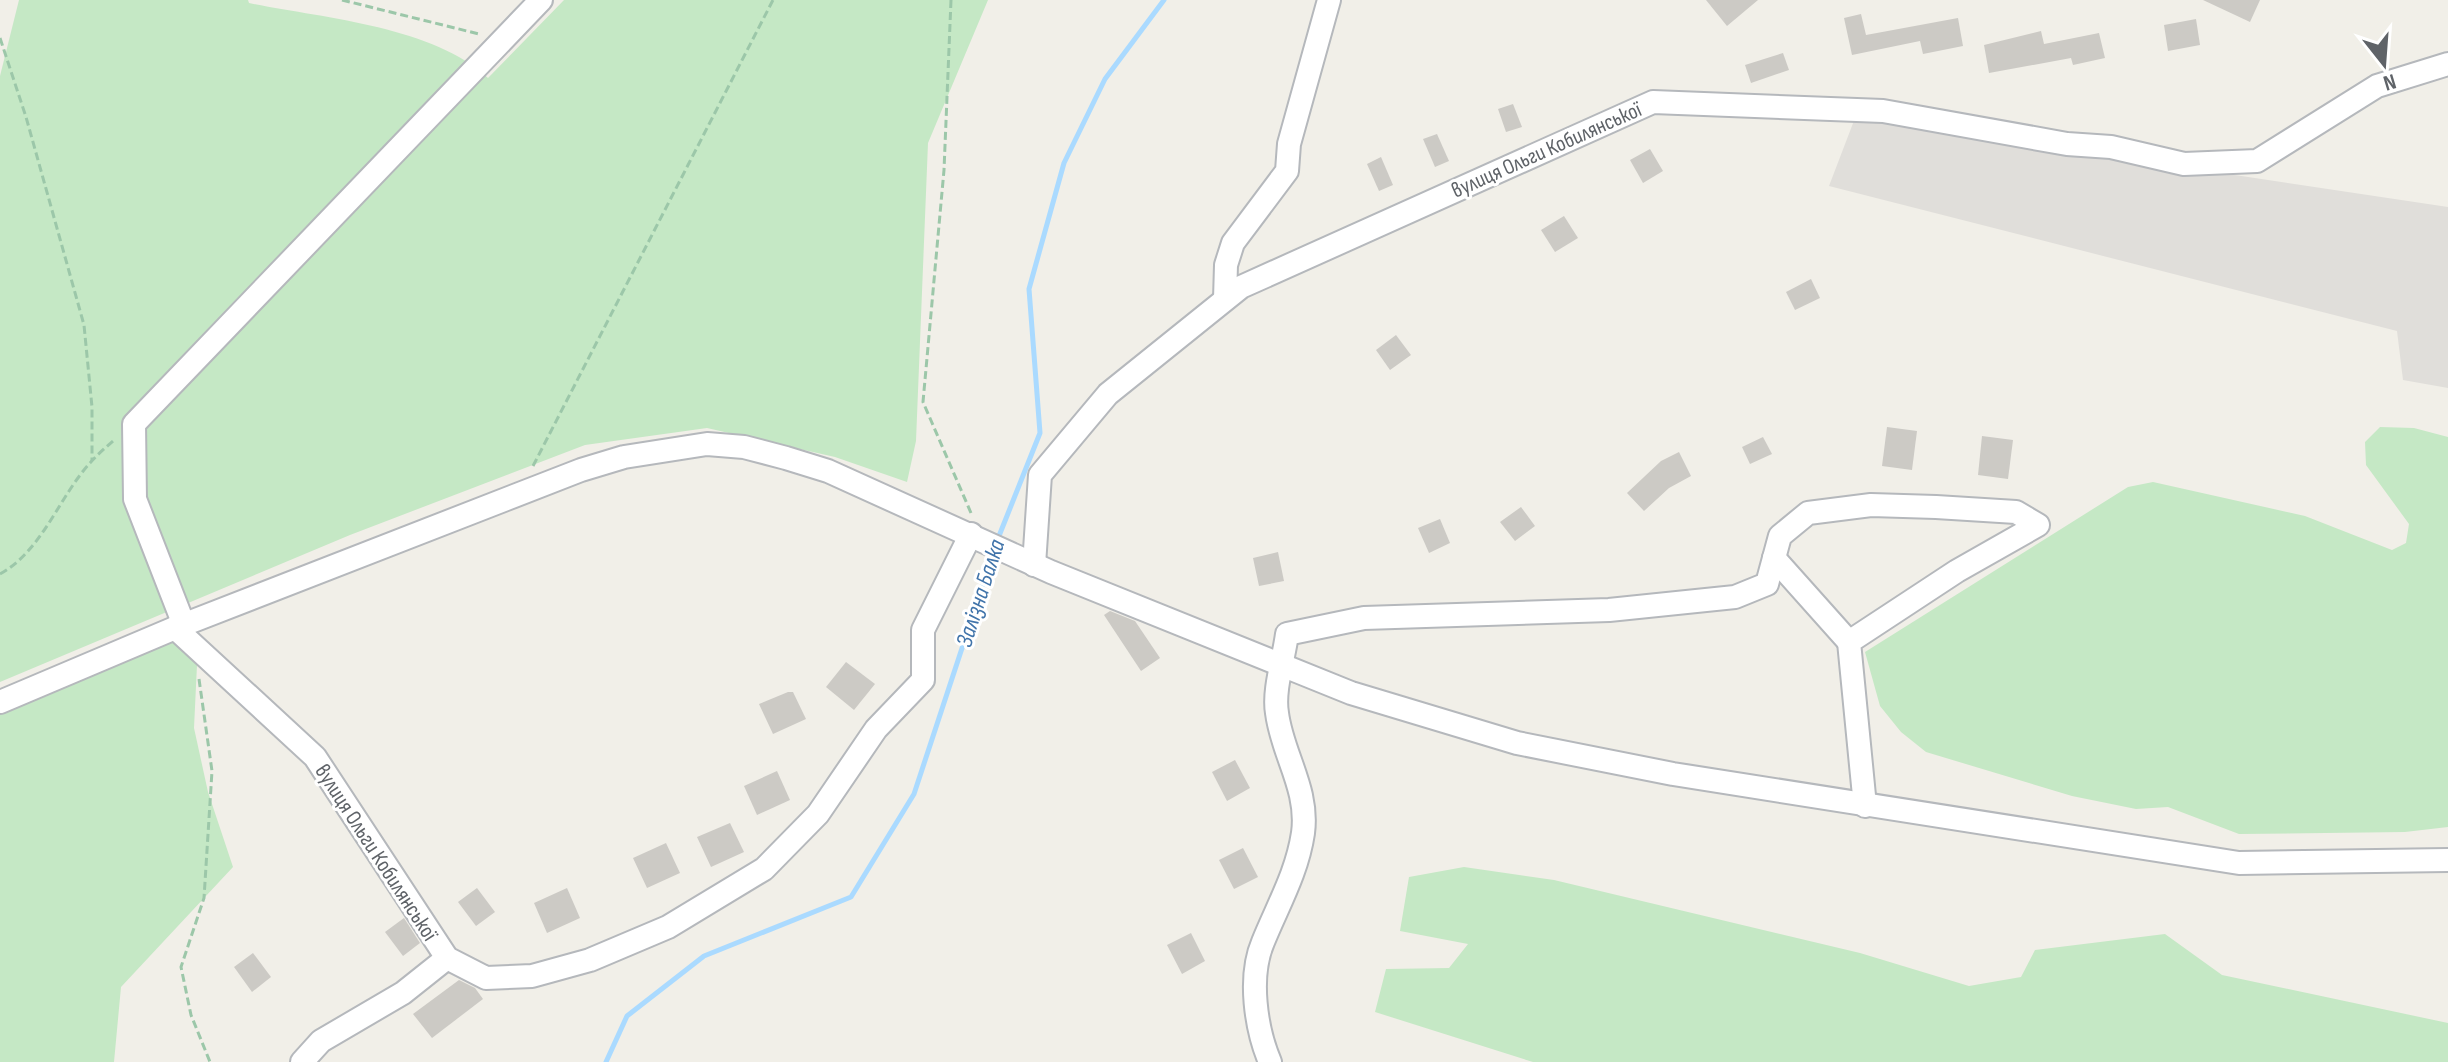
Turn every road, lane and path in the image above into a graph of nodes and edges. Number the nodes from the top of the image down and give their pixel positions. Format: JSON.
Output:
{"nodes":[{"id":1,"x":342,"y":0,"type":"edge"},
{"id":2,"x":541,"y":0,"type":"edge"},
{"id":3,"x":773,"y":0,"type":"edge"},
{"id":4,"x":951,"y":0,"type":"edge"},
{"id":5,"x":1329,"y":0,"type":"edge"},
{"id":6,"x":0,"y":38,"type":"edge"},
{"id":7,"x":502,"y":41,"type":"junction"},
{"id":8,"x":2448,"y":64,"type":"edge"},
{"id":9,"x":1225,"y":299,"type":"junction"},
{"id":10,"x":134,"y":424,"type":"junction"},
{"id":11,"x":92,"y":461,"type":"junction"},
{"id":12,"x":519,"y":493,"type":"junction"},
{"id":13,"x":979,"y":538,"type":"junction"},
{"id":14,"x":1774,"y":558,"type":"junction"},
{"id":15,"x":1032,"y":564,"type":"junction"},
{"id":16,"x":0,"y":574,"type":"edge"},
{"id":17,"x":179,"y":626,"type":"junction"},
{"id":18,"x":1849,"y":642,"type":"junction"},
{"id":19,"x":1283,"y":665,"type":"junction"},
{"id":20,"x":198,"y":676,"type":"dead end"},
{"id":21,"x":0,"y":702,"type":"edge"},
{"id":22,"x":1865,"y":806,"type":"junction"},
{"id":23,"x":2448,"y":860,"type":"edge"},
{"id":24,"x":447,"y":958,"type":"junction"},
{"id":25,"x":210,"y":1062,"type":"edge"},
{"id":26,"x":302,"y":1062,"type":"edge"},
{"id":27,"x":1270,"y":1062,"type":"edge"}],
"edges":[{"from":1,"to":7,"type":"path"},
{"from":2,"to":7,"type":"street"},
{"from":3,"to":12,"type":"path"},
{"from":4,"to":13,"type":"path"},
{"from":5,"to":9,"type":"street"},
{"from":6,"to":11,"type":"path"},
{"from":7,"to":10,"type":"street"},
{"from":8,"to":9,"type":"street","name":"вулиця Ольги Кобилянської"},
{"from":9,"to":15,"type":"street","name":"вулиця Ольги Кобилянської"},
{"from":10,"to":11,"type":"path"},
{"from":10,"to":17,"type":"street"},
{"from":11,"to":16,"type":"path"},
{"from":12,"to":13,"type":"street"},
{"from":12,"to":17,"type":"street"},
{"from":13,"to":15,"type":"street"},
{"from":13,"to":24,"type":"street","name":"вулиця Ольги Кобилянської"},
{"from":14,"to":18,"type":"street"},
{"from":14,"to":18,"type":"street"},
{"from":14,"to":19,"type":"street"},
{"from":15,"to":19,"type":"street"},
{"from":17,"to":21,"type":"street"},
{"from":17,"to":24,"type":"street","name":"вулиця Ольги Кобилянської"},
{"from":18,"to":22,"type":"street"},
{"from":19,"to":22,"type":"street"},
{"from":19,"to":27,"type":"street"},
{"from":20,"to":25,"type":"path"},
{"from":22,"to":23,"type":"street"},
{"from":24,"to":26,"type":"street"}]}
